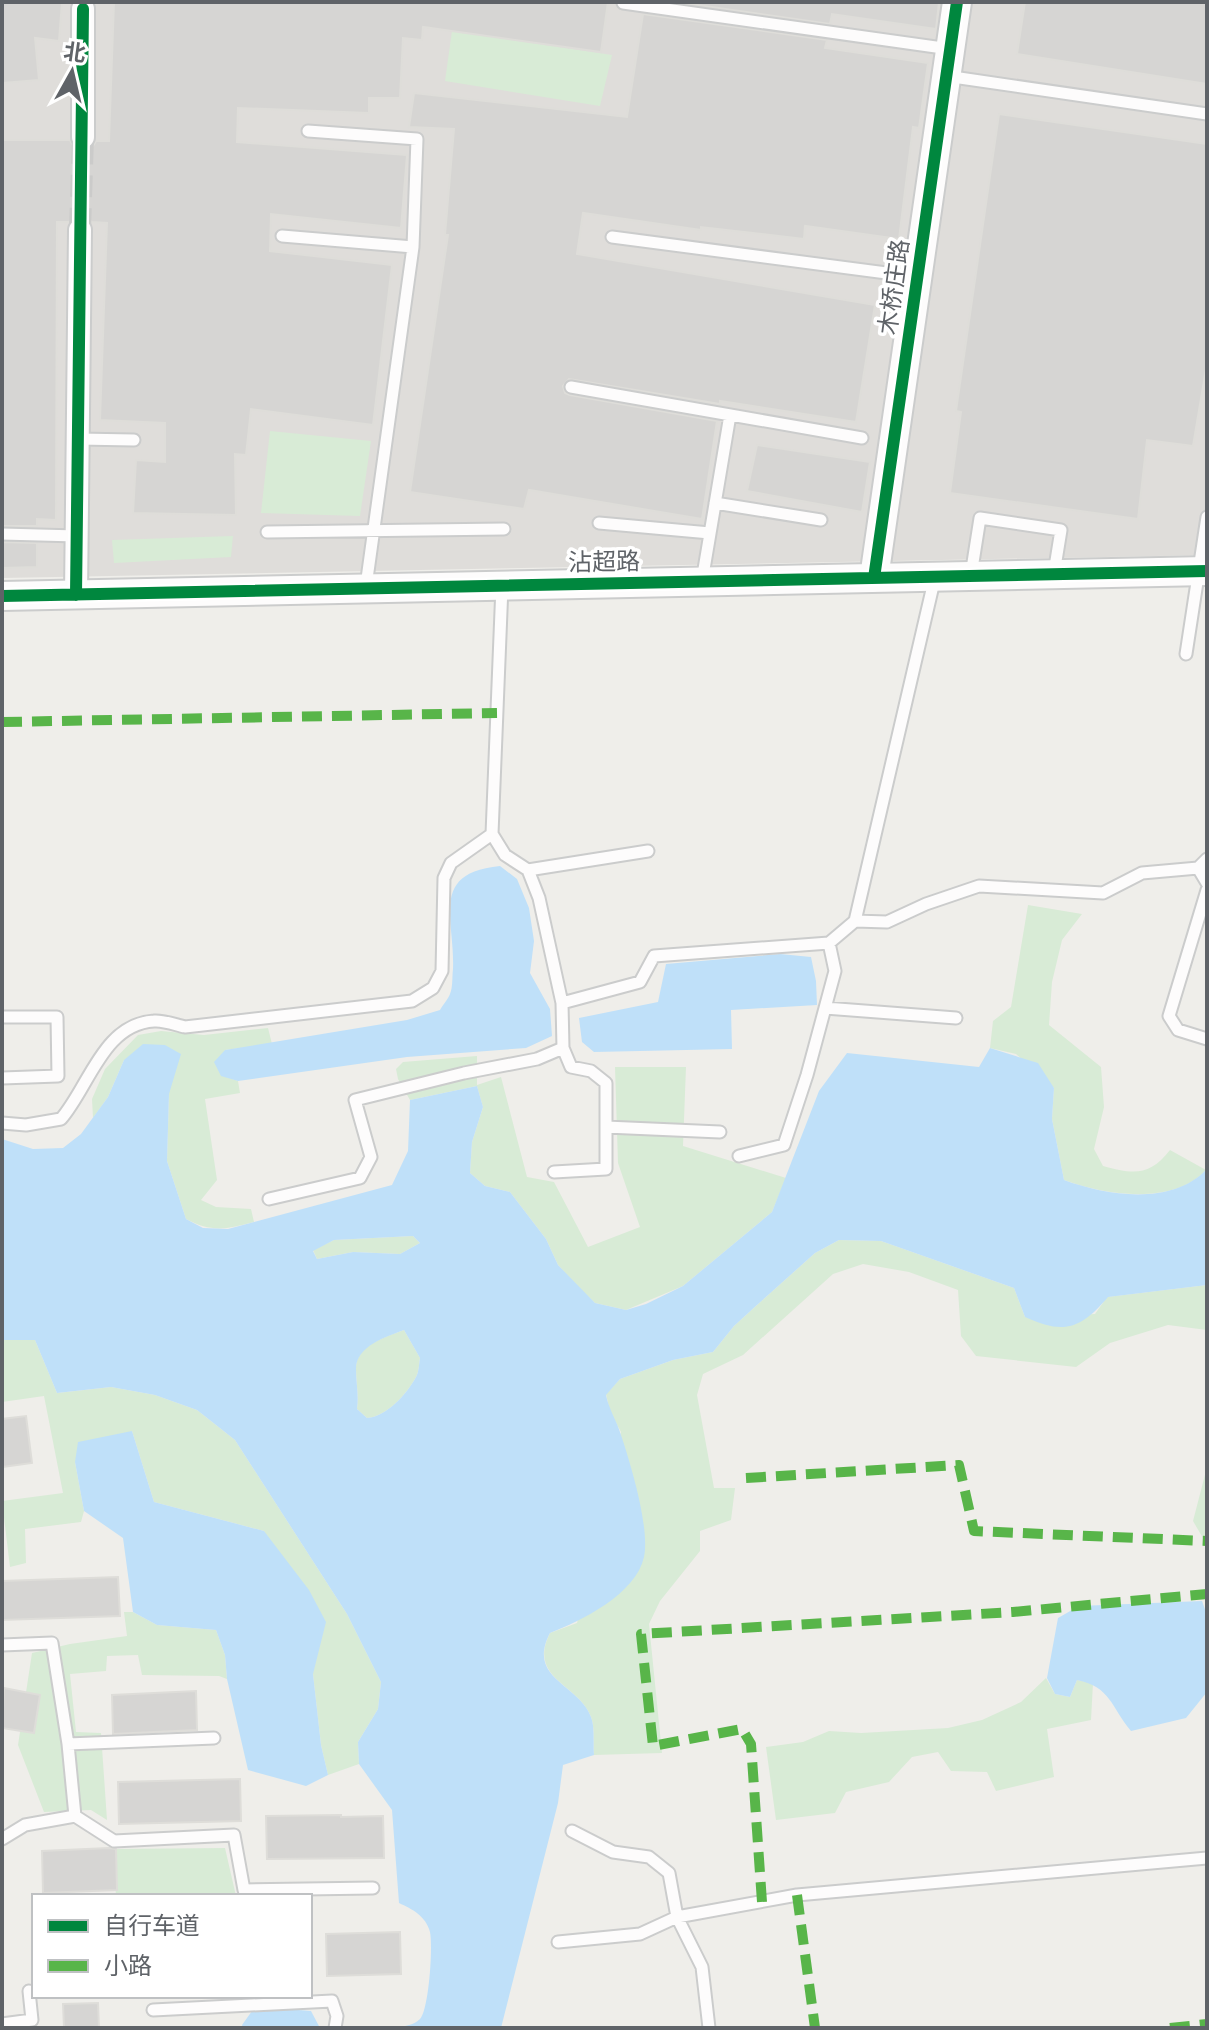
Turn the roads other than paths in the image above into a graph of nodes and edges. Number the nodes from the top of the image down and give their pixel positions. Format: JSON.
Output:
{"nodes":[{"id":1,"x":957,"y":2,"type":"edge"},
{"id":2,"x":623,"y":3,"type":"edge"},
{"id":3,"x":83,"y":9,"type":"dead end"},
{"id":4,"x":948,"y":62,"type":"junction"},
{"id":5,"x":1207,"y":114,"type":"edge"},
{"id":6,"x":308,"y":131,"type":"dead end"},
{"id":7,"x":83,"y":137,"type":"tunnel mouth"},
{"id":8,"x":80,"y":230,"type":"tunnel mouth"},
{"id":9,"x":282,"y":236,"type":"dead end"},
{"id":10,"x":612,"y":237,"type":"dead end"},
{"id":11,"x":413,"y":247,"type":"junction"},
{"id":12,"x":917,"y":277,"type":"junction"},
{"id":13,"x":571,"y":387,"type":"dead end"},
{"id":14,"x":730,"y":415,"type":"junction"},
{"id":15,"x":862,"y":438,"type":"dead end"},
{"id":16,"x":78,"y":439,"type":"junction"},
{"id":17,"x":134,"y":440,"type":"dead end"},
{"id":18,"x":715,"y":503,"type":"junction"},
{"id":19,"x":1207,"y":517,"type":"edge"},
{"id":20,"x":821,"y":520,"type":"dead end"},
{"id":21,"x":599,"y":523,"type":"dead end"},
{"id":22,"x":504,"y":529,"type":"dead end"},
{"id":23,"x":374,"y":530,"type":"junction"},
{"id":24,"x":267,"y":532,"type":"dead end"},
{"id":25,"x":710,"y":533,"type":"junction"},
{"id":26,"x":2,"y":534,"type":"edge"},
{"id":27,"x":77,"y":536,"type":"junction"},
{"id":28,"x":1203,"y":571,"type":"edge"},
{"id":29,"x":1054,"y":574,"type":"junction"},
{"id":30,"x":936,"y":576,"type":"junction"},
{"id":31,"x":971,"y":576,"type":"junction"},
{"id":32,"x":874,"y":578,"type":"junction"},
{"id":33,"x":702,"y":581,"type":"junction"},
{"id":34,"x":502,"y":586,"type":"junction"},
{"id":35,"x":366,"y":589,"type":"junction"},
{"id":36,"x":76,"y":595,"type":"junction"},
{"id":37,"x":2,"y":596,"type":"edge"},
{"id":38,"x":1186,"y":654,"type":"dead end"},
{"id":39,"x":492,"y":834,"type":"junction"},
{"id":40,"x":648,"y":851,"type":"dead end"},
{"id":41,"x":1207,"y":859,"type":"edge"},
{"id":42,"x":1198,"y":868,"type":"junction"},
{"id":43,"x":528,"y":870,"type":"junction"},
{"id":44,"x":1207,"y":883,"type":"edge"},
{"id":45,"x":1207,"y":890,"type":"edge"},
{"id":46,"x":1204,"y":907,"type":"edge"},
{"id":47,"x":855,"y":921,"type":"junction"},
{"id":48,"x":829,"y":943,"type":"junction"},
{"id":49,"x":562,"y":1003,"type":"junction"},
{"id":50,"x":825,"y":1008,"type":"junction"},
{"id":51,"x":2,"y":1017,"type":"edge"},
{"id":52,"x":956,"y":1018,"type":"dead end"},
{"id":53,"x":1207,"y":1039,"type":"edge"},
{"id":54,"x":563,"y":1048,"type":"junction"},
{"id":55,"x":2,"y":1078,"type":"edge"},
{"id":56,"x":2,"y":1123,"type":"edge"},
{"id":57,"x":606,"y":1127,"type":"junction"},
{"id":58,"x":720,"y":1132,"type":"dead end"},
{"id":59,"x":739,"y":1156,"type":"dead end"},
{"id":60,"x":554,"y":1172,"type":"dead end"},
{"id":61,"x":269,"y":1199,"type":"dead end"},
{"id":62,"x":2,"y":1645,"type":"edge"},
{"id":63,"x":214,"y":1738,"type":"dead end"},
{"id":64,"x":68,"y":1744,"type":"junction"},
{"id":65,"x":75,"y":1816,"type":"junction"},
{"id":66,"x":572,"y":1831,"type":"dead end"},
{"id":67,"x":2,"y":1839,"type":"edge"},
{"id":68,"x":1207,"y":1858,"type":"edge"},
{"id":69,"x":373,"y":1888,"type":"dead end"},
{"id":70,"x":677,"y":1917,"type":"junction"},
{"id":71,"x":558,"y":1942,"type":"dead end"},
{"id":72,"x":29,"y":1991,"type":"dead end"},
{"id":73,"x":153,"y":2010,"type":"dead end"},
{"id":74,"x":2,"y":2024,"type":"edge"},
{"id":75,"x":32,"y":2024,"type":"edge"},
{"id":76,"x":335,"y":2028,"type":"edge"},
{"id":77,"x":709,"y":2028,"type":"edge"}],
"edges":[{"from":1,"to":4,"type":"street","name":"木桥庄路"},
{"from":2,"to":4,"type":"lane"},
{"from":3,"to":7,"type":"street"},
{"from":4,"to":5,"type":"lane"},
{"from":4,"to":12,"type":"street","name":"木桥庄路"},
{"from":6,"to":11,"type":"lane"},
{"from":8,"to":16,"type":"street"},
{"from":9,"to":11,"type":"lane"},
{"from":10,"to":12,"type":"lane"},
{"from":11,"to":23,"type":"lane"},
{"from":12,"to":32,"type":"street","name":"木桥庄路"},
{"from":13,"to":14,"type":"lane"},
{"from":14,"to":15,"type":"lane"},
{"from":14,"to":18,"type":"lane"},
{"from":16,"to":17,"type":"lane"},
{"from":16,"to":27,"type":"street"},
{"from":18,"to":20,"type":"lane"},
{"from":18,"to":25,"type":"lane"},
{"from":19,"to":28,"type":"lane"},
{"from":21,"to":25,"type":"lane"},
{"from":22,"to":23,"type":"lane"},
{"from":23,"to":24,"type":"lane"},
{"from":23,"to":35,"type":"lane"},
{"from":25,"to":33,"type":"lane"},
{"from":26,"to":27,"type":"lane"},
{"from":27,"to":36,"type":"street"},
{"from":28,"to":29,"type":"street","name":"沾超路"},
{"from":28,"to":38,"type":"lane"},
{"from":29,"to":31,"type":"street","name":"沾超路"},
{"from":29,"to":31,"type":"lane"},
{"from":30,"to":31,"type":"street","name":"沾超路"},
{"from":30,"to":32,"type":"street","name":"沾超路"},
{"from":30,"to":47,"type":"lane"},
{"from":32,"to":33,"type":"street","name":"沾超路"},
{"from":33,"to":34,"type":"street","name":"沾超路"},
{"from":34,"to":35,"type":"street","name":"沾超路"},
{"from":34,"to":39,"type":"lane"},
{"from":35,"to":36,"type":"street","name":"沾超路"},
{"from":36,"to":37,"type":"street","name":"沾超路"},
{"from":39,"to":43,"type":"lane"},
{"from":39,"to":56,"type":"lane"},
{"from":40,"to":43,"type":"lane"},
{"from":41,"to":42,"type":"lane"},
{"from":42,"to":44,"type":"lane"},
{"from":42,"to":47,"type":"lane"},
{"from":43,"to":49,"type":"lane"},
{"from":45,"to":46,"type":"lane"},
{"from":46,"to":53,"type":"lane"},
{"from":47,"to":48,"type":"lane"},
{"from":48,"to":49,"type":"lane"},
{"from":48,"to":50,"type":"lane"},
{"from":49,"to":54,"type":"lane"},
{"from":50,"to":52,"type":"lane"},
{"from":50,"to":59,"type":"lane"},
{"from":51,"to":55,"type":"lane"},
{"from":54,"to":57,"type":"lane"},
{"from":54,"to":61,"type":"lane"},
{"from":57,"to":58,"type":"lane"},
{"from":57,"to":60,"type":"lane"},
{"from":62,"to":64,"type":"lane"},
{"from":63,"to":64,"type":"lane"},
{"from":64,"to":65,"type":"lane"},
{"from":65,"to":67,"type":"lane"},
{"from":65,"to":69,"type":"lane"},
{"from":66,"to":70,"type":"lane"},
{"from":68,"to":70,"type":"lane"},
{"from":70,"to":71,"type":"lane"},
{"from":70,"to":77,"type":"lane"},
{"from":72,"to":75,"type":"lane"},
{"from":73,"to":76,"type":"lane"},
{"from":74,"to":75,"type":"lane"}]}
